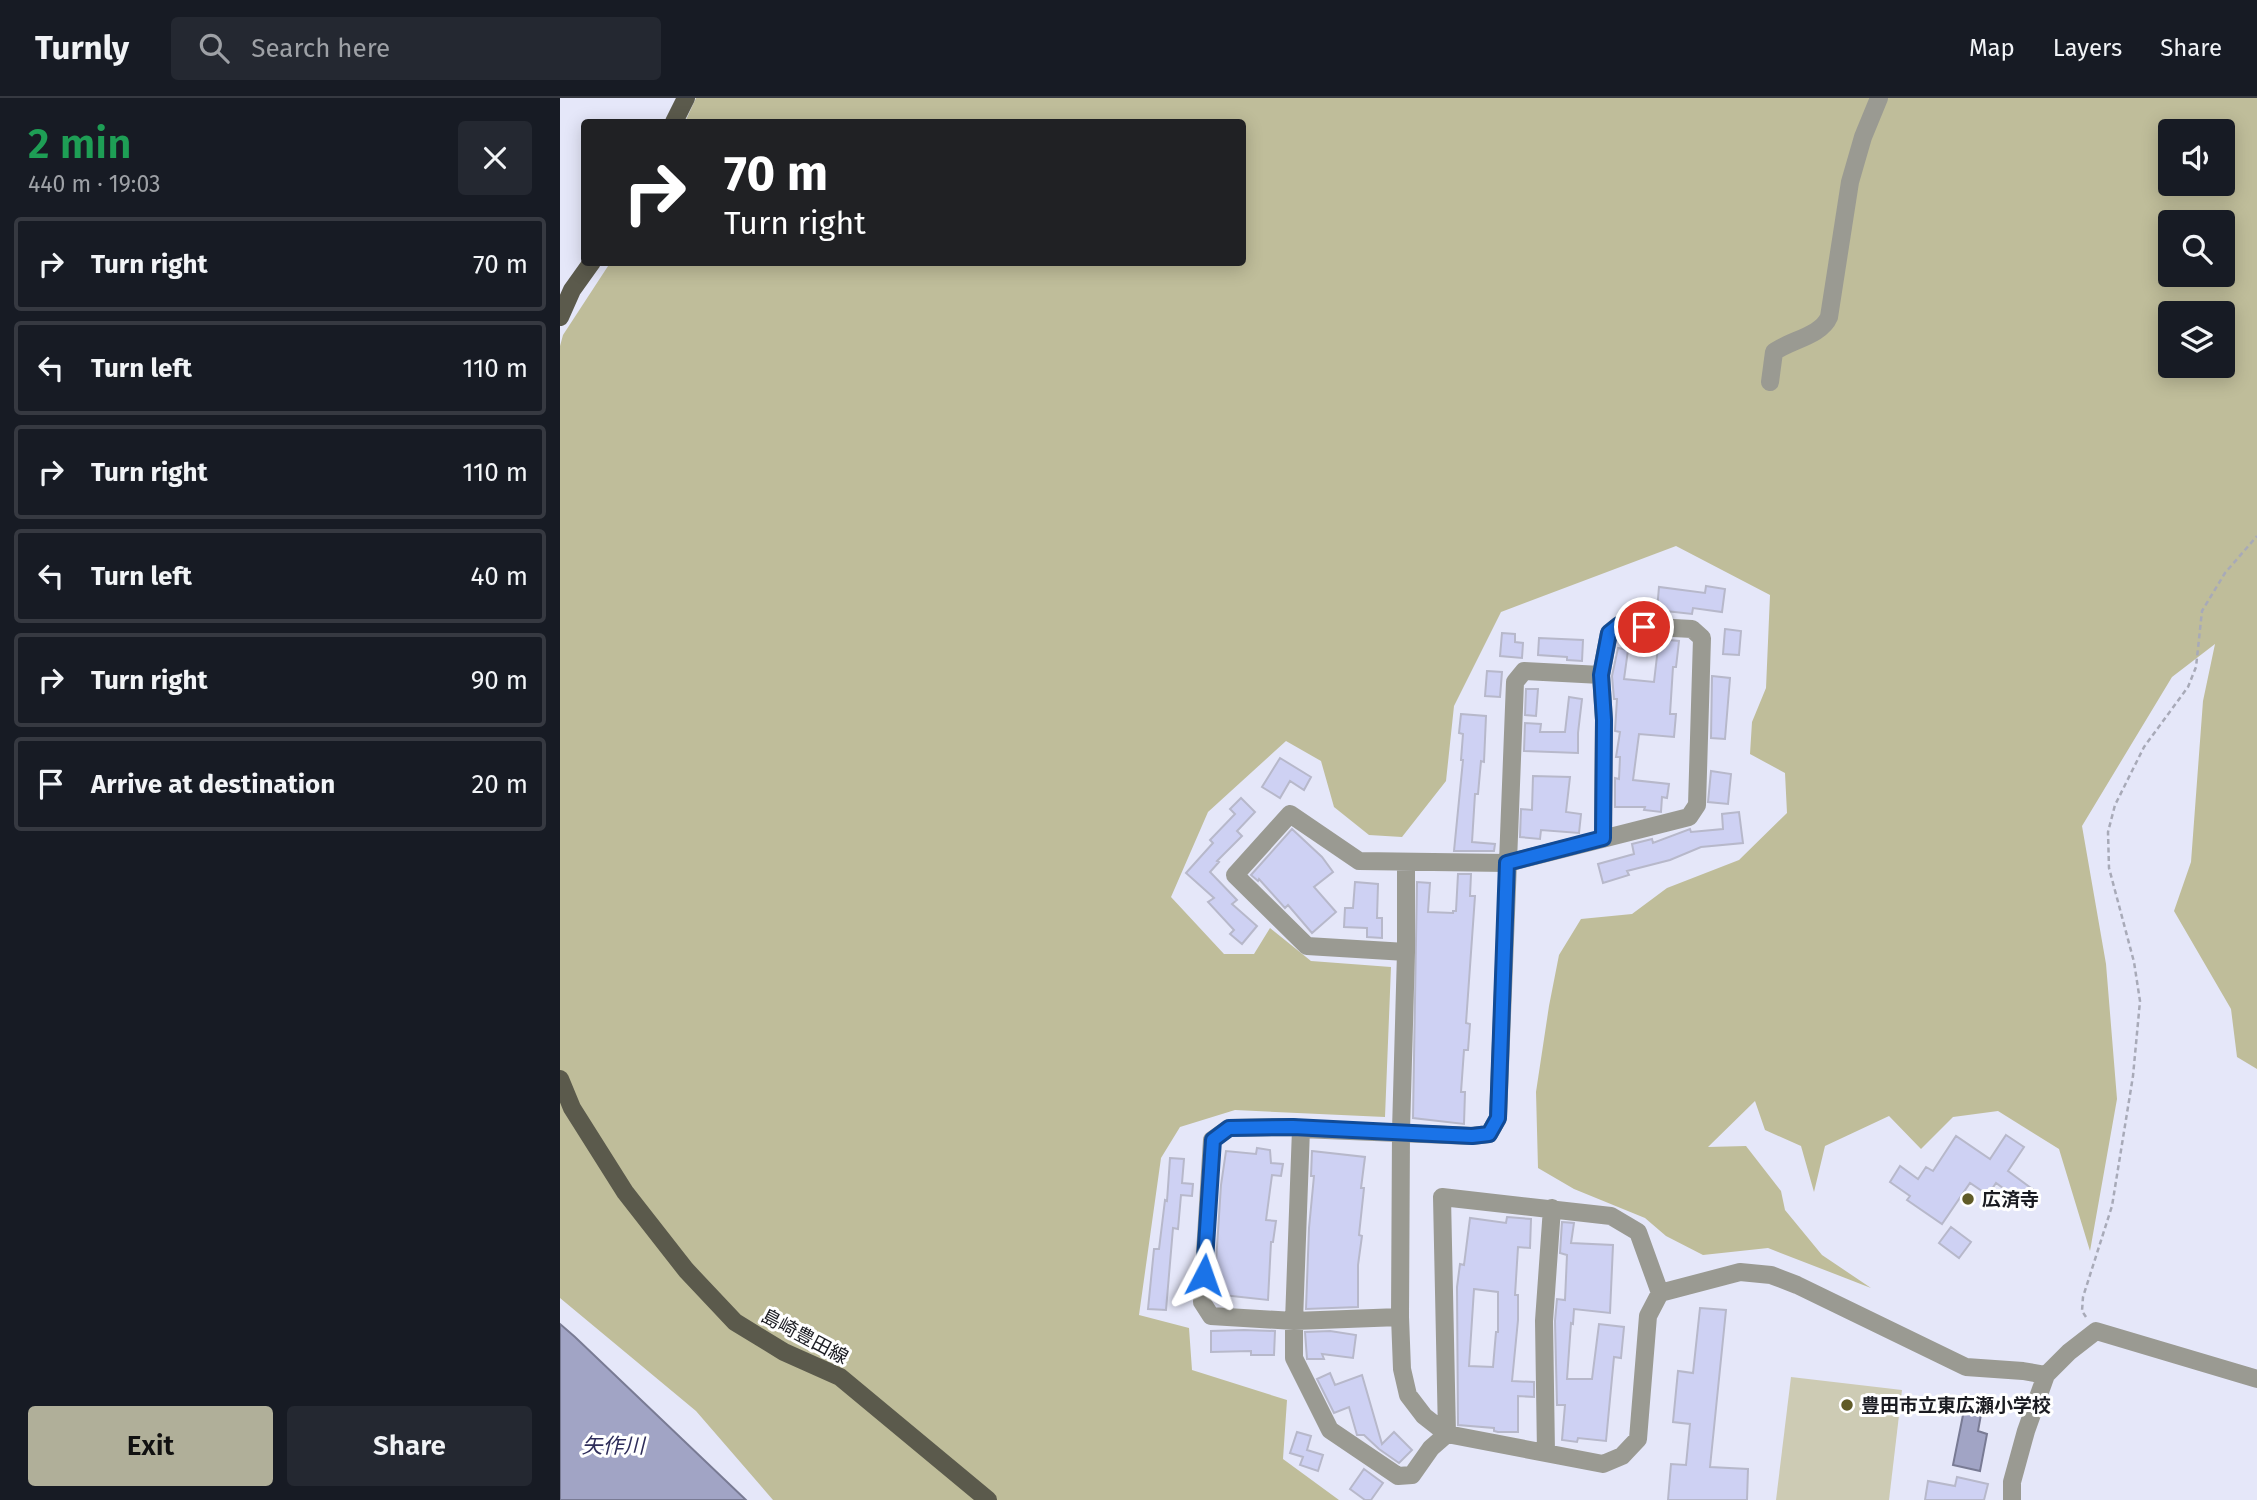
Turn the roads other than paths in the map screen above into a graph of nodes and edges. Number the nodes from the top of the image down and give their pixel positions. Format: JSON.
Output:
{"nodes":[{"id":1,"x":685,"y":98,"type":"edge"},
{"id":2,"x":1879,"y":98,"type":"edge"},
{"id":3,"x":675,"y":119,"type":"edge"},
{"id":4,"x":589,"y":266,"type":"edge"},
{"id":5,"x":560,"y":317,"type":"edge"},
{"id":6,"x":1770,"y":382,"type":"dead end"},
{"id":7,"x":1601,"y":675,"type":"junction"},
{"id":8,"x":1603,"y":838,"type":"junction"},
{"id":9,"x":1406,"y":862,"type":"junction"},
{"id":10,"x":1507,"y":863,"type":"junction"},
{"id":11,"x":1406,"y":952,"type":"junction"},
{"id":12,"x":560,"y":1079,"type":"edge"},
{"id":13,"x":1301,"y":1129,"type":"junction"},
{"id":14,"x":1401,"y":1132,"type":"junction"},
{"id":15,"x":1552,"y":1208,"type":"junction"},
{"id":16,"x":1660,"y":1293,"type":"junction"},
{"id":17,"x":1400,"y":1317,"type":"junction"},
{"id":18,"x":1294,"y":1321,"type":"junction"},
{"id":19,"x":2046,"y":1376,"type":"junction"},
{"id":20,"x":2257,"y":1379,"type":"edge"},
{"id":21,"x":1447,"y":1434,"type":"junction"},
{"id":22,"x":1546,"y":1453,"type":"junction"},
{"id":23,"x":988,"y":1500,"type":"edge"},
{"id":24,"x":2012,"y":1500,"type":"edge"}],
"edges":[{"from":1,"to":3,"type":"main road"},
{"from":2,"to":6,"type":"street"},
{"from":4,"to":5,"type":"main road"},
{"from":7,"to":8,"type":"street"},
{"from":7,"to":8,"type":"street"},
{"from":7,"to":10,"type":"street"},
{"from":8,"to":10,"type":"street"},
{"from":9,"to":10,"type":"street"},
{"from":9,"to":11,"type":"street"},
{"from":9,"to":11,"type":"street"},
{"from":10,"to":14,"type":"street"},
{"from":11,"to":14,"type":"street"},
{"from":12,"to":23,"type":"main road","name":"島崎豊田線"},
{"from":13,"to":14,"type":"street"},
{"from":13,"to":18,"type":"street"},
{"from":13,"to":18,"type":"street"},
{"from":14,"to":17,"type":"street"},
{"from":15,"to":16,"type":"street"},
{"from":15,"to":21,"type":"street"},
{"from":15,"to":22,"type":"street"},
{"from":16,"to":19,"type":"street"},
{"from":16,"to":22,"type":"street"},
{"from":17,"to":18,"type":"street"},
{"from":17,"to":21,"type":"street"},
{"from":18,"to":21,"type":"street"},
{"from":19,"to":20,"type":"street"},
{"from":19,"to":24,"type":"street"},
{"from":21,"to":22,"type":"street"}]}
